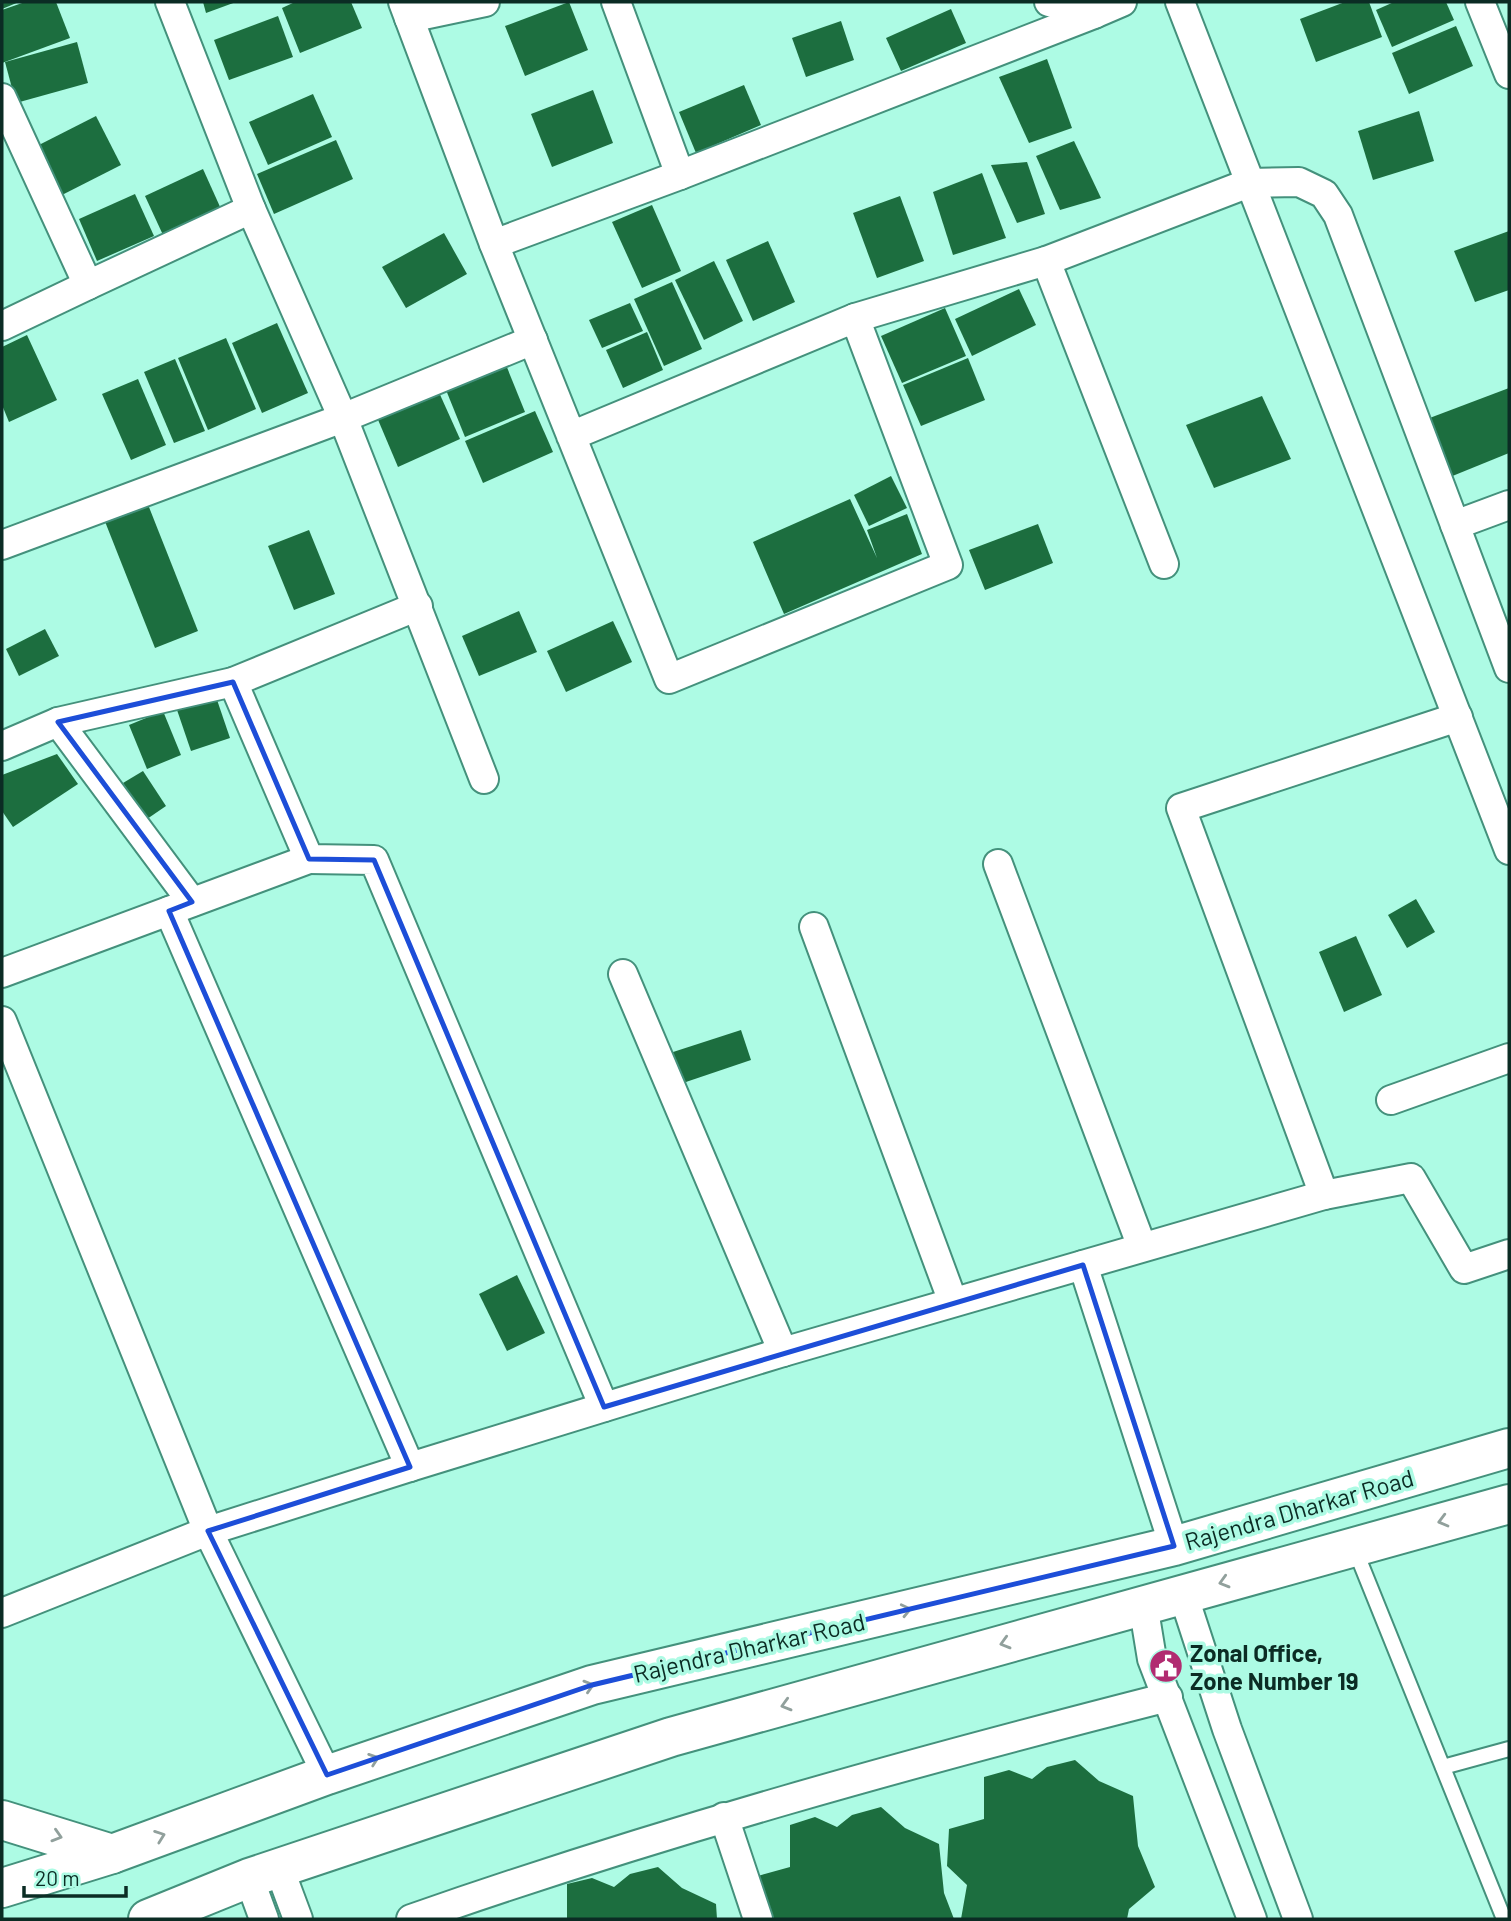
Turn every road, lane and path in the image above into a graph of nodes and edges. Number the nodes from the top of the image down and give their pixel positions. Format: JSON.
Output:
{"nodes":[{"id":1,"x":170,"y":2,"type":"edge"},
{"id":2,"x":485,"y":2,"type":"edge"},
{"id":3,"x":616,"y":2,"type":"edge"},
{"id":4,"x":1049,"y":2,"type":"edge"},
{"id":5,"x":1122,"y":2,"type":"edge"},
{"id":6,"x":1180,"y":2,"type":"edge"},
{"id":7,"x":406,"y":10,"type":"edge"},
{"id":8,"x":1094,"y":14,"type":"junction"},
{"id":9,"x":1493,"y":16,"type":"edge"},
{"id":10,"x":1509,"y":74,"type":"edge"},
{"id":11,"x":2,"y":99,"type":"edge"},
{"id":12,"x":680,"y":175,"type":"junction"},
{"id":13,"x":1250,"y":183,"type":"junction"},
{"id":14,"x":251,"y":209,"type":"junction"},
{"id":15,"x":494,"y":244,"type":"junction"},
{"id":16,"x":1046,"y":261,"type":"junction"},
{"id":17,"x":88,"y":285,"type":"junction"},
{"id":18,"x":855,"y":318,"type":"junction"},
{"id":19,"x":2,"y":326,"type":"edge"},
{"id":20,"x":533,"y":341,"type":"junction"},
{"id":21,"x":342,"y":418,"type":"junction"},
{"id":22,"x":571,"y":436,"type":"junction"},
{"id":23,"x":1509,"y":505,"type":"edge"},
{"id":24,"x":1455,"y":525,"type":"junction"},
{"id":25,"x":2,"y":545,"type":"edge"},
{"id":26,"x":1164,"y":564,"type":"dead end"},
{"id":27,"x":418,"y":606,"type":"junction"},
{"id":28,"x":1509,"y":668,"type":"edge"},
{"id":29,"x":233,"y":682,"type":"junction"},
{"id":30,"x":1458,"y":716,"type":"junction"},
{"id":31,"x":58,"y":722,"type":"junction"},
{"id":32,"x":2,"y":747,"type":"edge"},
{"id":33,"x":484,"y":779,"type":"dead end"},
{"id":34,"x":1509,"y":850,"type":"edge"},
{"id":35,"x":309,"y":859,"type":"junction"},
{"id":36,"x":998,"y":864,"type":"dead end"},
{"id":37,"x":181,"y":906,"type":"junction"},
{"id":38,"x":814,"y":928,"type":"dead end"},
{"id":39,"x":5,"y":965,"type":"edge"},
{"id":40,"x":623,"y":974,"type":"dead end"},
{"id":41,"x":2,"y":1021,"type":"edge"},
{"id":42,"x":1509,"y":1058,"type":"edge"},
{"id":43,"x":1391,"y":1100,"type":"dead end"},
{"id":44,"x":1324,"y":1195,"type":"junction"},
{"id":45,"x":1143,"y":1247,"type":"junction"},
{"id":46,"x":1509,"y":1254,"type":"edge"},
{"id":47,"x":1083,"y":1265,"type":"junction"},
{"id":48,"x":953,"y":1302,"type":"junction"},
{"id":49,"x":783,"y":1352,"type":"junction"},
{"id":50,"x":604,"y":1407,"type":"junction"},
{"id":51,"x":1509,"y":1448,"type":"edge"},
{"id":52,"x":410,"y":1467,"type":"junction"},
{"id":53,"x":1509,"y":1504,"type":"edge"},
{"id":54,"x":208,"y":1531,"type":"junction"},
{"id":55,"x":1174,"y":1546,"type":"junction"},
{"id":56,"x":1354,"y":1546,"type":"junction"},
{"id":57,"x":1183,"y":1594,"type":"junction"},
{"id":58,"x":1143,"y":1604,"type":"junction"},
{"id":59,"x":2,"y":1612,"type":"edge"},
{"id":60,"x":1168,"y":1697,"type":"junction"},
{"id":61,"x":1509,"y":1749,"type":"edge"},
{"id":62,"x":1443,"y":1767,"type":"junction"},
{"id":63,"x":327,"y":1774,"type":"junction"},
{"id":64,"x":724,"y":1817,"type":"junction"},
{"id":65,"x":2,"y":1820,"type":"edge"},
{"id":66,"x":112,"y":1854,"type":"junction"},
{"id":67,"x":264,"y":1873,"type":"junction"},
{"id":68,"x":2,"y":1888,"type":"edge"},
{"id":69,"x":148,"y":1919,"type":"edge"},
{"id":70,"x":264,"y":1919,"type":"edge"},
{"id":71,"x":298,"y":1919,"type":"edge"},
{"id":72,"x":411,"y":1919,"type":"edge"},
{"id":73,"x":758,"y":1919,"type":"edge"},
{"id":74,"x":1252,"y":1919,"type":"edge"},
{"id":75,"x":1298,"y":1919,"type":"edge"},
{"id":76,"x":1504,"y":1919,"type":"edge"}],
"edges":[{"from":1,"to":14,"type":"street"},
{"from":2,"to":7,"type":"street"},
{"from":3,"to":12,"type":"street"},
{"from":4,"to":8,"type":"street"},
{"from":5,"to":8,"type":"street"},
{"from":6,"to":13,"type":"street"},
{"from":7,"to":15,"type":"street"},
{"from":8,"to":12,"type":"street"},
{"from":9,"to":10,"type":"street"},
{"from":11,"to":17,"type":"street"},
{"from":12,"to":15,"type":"street"},
{"from":13,"to":16,"type":"street"},
{"from":13,"to":24,"type":"street"},
{"from":13,"to":30,"type":"street"},
{"from":14,"to":17,"type":"street"},
{"from":14,"to":21,"type":"street"},
{"from":15,"to":20,"type":"street"},
{"from":16,"to":18,"type":"street"},
{"from":16,"to":26,"type":"street"},
{"from":17,"to":19,"type":"street"},
{"from":18,"to":22,"type":"street"},
{"from":18,"to":22,"type":"street"},
{"from":20,"to":21,"type":"street"},
{"from":20,"to":22,"type":"street"},
{"from":21,"to":25,"type":"street"},
{"from":21,"to":27,"type":"street"},
{"from":23,"to":24,"type":"street"},
{"from":24,"to":28,"type":"street"},
{"from":27,"to":29,"type":"street"},
{"from":27,"to":33,"type":"street"},
{"from":29,"to":31,"type":"street"},
{"from":29,"to":35,"type":"street"},
{"from":30,"to":34,"type":"street"},
{"from":30,"to":44,"type":"street"},
{"from":31,"to":32,"type":"street"},
{"from":31,"to":37,"type":"street"},
{"from":35,"to":37,"type":"street"},
{"from":35,"to":50,"type":"street"},
{"from":36,"to":45,"type":"street"},
{"from":37,"to":39,"type":"street"},
{"from":37,"to":52,"type":"street"},
{"from":38,"to":48,"type":"street"},
{"from":40,"to":49,"type":"street"},
{"from":41,"to":54,"type":"street"},
{"from":42,"to":43,"type":"street"},
{"from":44,"to":45,"type":"street"},
{"from":44,"to":46,"type":"street"},
{"from":45,"to":47,"type":"street"},
{"from":47,"to":48,"type":"street"},
{"from":47,"to":55,"type":"street"},
{"from":48,"to":49,"type":"street"},
{"from":49,"to":50,"type":"street"},
{"from":50,"to":52,"type":"street"},
{"from":51,"to":55,"type":"main road","name":"Rajendra Dharkar Road"},
{"from":52,"to":54,"type":"street"},
{"from":53,"to":56,"type":"main road","name":"Rajendra Dharkar Road","one_way":true},
{"from":54,"to":59,"type":"street"},
{"from":54,"to":63,"type":"street"},
{"from":63,"to":55,"type":"main road","name":"Rajendra Dharkar Road","one_way":true},
{"from":56,"to":57,"type":"main road","name":"Rajendra Dharkar Road","one_way":true},
{"from":56,"to":62,"type":"lane"},
{"from":57,"to":58,"type":"main road","name":"Rajendra Dharkar Road"},
{"from":57,"to":75,"type":"street"},
{"from":58,"to":60,"type":"street"},
{"from":58,"to":67,"type":"main road","name":"Rajendra Dharkar Road","one_way":true},
{"from":60,"to":64,"type":"street"},
{"from":60,"to":74,"type":"street"},
{"from":61,"to":62,"type":"lane"},
{"from":62,"to":76,"type":"lane"},
{"from":66,"to":63,"type":"main road","name":"Rajendra Dharkar Road","one_way":true},
{"from":64,"to":72,"type":"street"},
{"from":64,"to":73,"type":"street"},
{"from":65,"to":66,"type":"main road","one_way":true},
{"from":66,"to":68,"type":"main road","name":"Rajendra Dharkar Road"},
{"from":67,"to":69,"type":"main road","name":"Rajendra Dharkar Road"},
{"from":67,"to":70,"type":"street"},
{"from":67,"to":71,"type":"street"}]}
